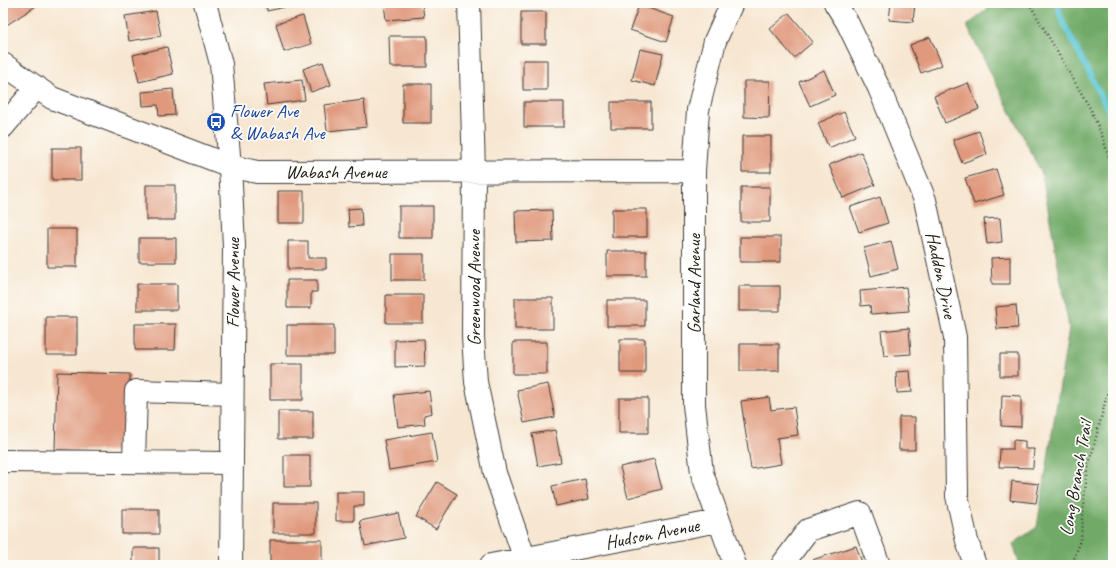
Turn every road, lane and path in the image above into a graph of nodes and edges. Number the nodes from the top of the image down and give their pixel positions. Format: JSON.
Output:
{"nodes":[{"id":1,"x":205,"y":3,"type":"edge"},
{"id":2,"x":469,"y":3,"type":"edge"},
{"id":3,"x":732,"y":3,"type":"edge"},
{"id":4,"x":835,"y":3,"type":"edge"},
{"id":5,"x":1029,"y":3,"type":"edge"},
{"id":6,"x":3,"y":64,"type":"edge"},
{"id":7,"x":37,"y":87,"type":"junction"},
{"id":8,"x":3,"y":127,"type":"edge"},
{"id":9,"x":230,"y":166,"type":"junction"},
{"id":10,"x":474,"y":171,"type":"junction"},
{"id":11,"x":694,"y":171,"type":"junction"},
{"id":12,"x":1113,"y":171,"type":"edge"},
{"id":13,"x":1113,"y":372,"type":"edge"},
{"id":14,"x":232,"y":394,"type":"junction"},
{"id":15,"x":3,"y":461,"type":"edge"},
{"id":16,"x":134,"y":462,"type":"junction"},
{"id":17,"x":232,"y":463,"type":"junction"},
{"id":18,"x":718,"y":521,"type":"junction"},
{"id":19,"x":526,"y":562,"type":"edge"},
{"id":20,"x":231,"y":565,"type":"edge"},
{"id":21,"x":491,"y":565,"type":"edge"},
{"id":22,"x":735,"y":565,"type":"edge"},
{"id":23,"x":782,"y":565,"type":"edge"},
{"id":24,"x":879,"y":565,"type":"edge"},
{"id":25,"x":975,"y":565,"type":"edge"},
{"id":26,"x":1070,"y":565,"type":"edge"}],
"edges":[{"from":1,"to":9,"type":"street","name":"Flower Avenue"},
{"from":2,"to":10,"type":"street","name":"Greenwood Avenue"},
{"from":3,"to":11,"type":"street","name":"Garland Avenue"},
{"from":4,"to":25,"type":"street","name":"Haddon Drive"},
{"from":5,"to":12,"type":"path"},
{"from":6,"to":7,"type":"street","name":"Wabash Avenue"},
{"from":7,"to":8,"type":"street"},
{"from":7,"to":9,"type":"street","name":"Wabash Avenue"},
{"from":9,"to":10,"type":"street","name":"Wabash Avenue"},
{"from":9,"to":14,"type":"street","name":"Flower Avenue"},
{"from":10,"to":11,"type":"street","name":"Wabash Avenue"},
{"from":10,"to":19,"type":"street","name":"Greenwood Avenue"},
{"from":11,"to":18,"type":"street","name":"Garland Avenue"},
{"from":13,"to":26,"type":"path","name":"Long Branch Trail"},
{"from":14,"to":16,"type":"street"},
{"from":14,"to":17,"type":"street","name":"Flower Avenue"},
{"from":15,"to":16,"type":"street"},
{"from":16,"to":17,"type":"street"},
{"from":17,"to":20,"type":"street","name":"Flower Avenue"},
{"from":18,"to":19,"type":"street","name":"Hudson Avenue"},
{"from":18,"to":22,"type":"street","name":"Garland Avenue"},
{"from":19,"to":21,"type":"street","name":"Hudson Avenue"},
{"from":23,"to":24,"type":"street"}]}
